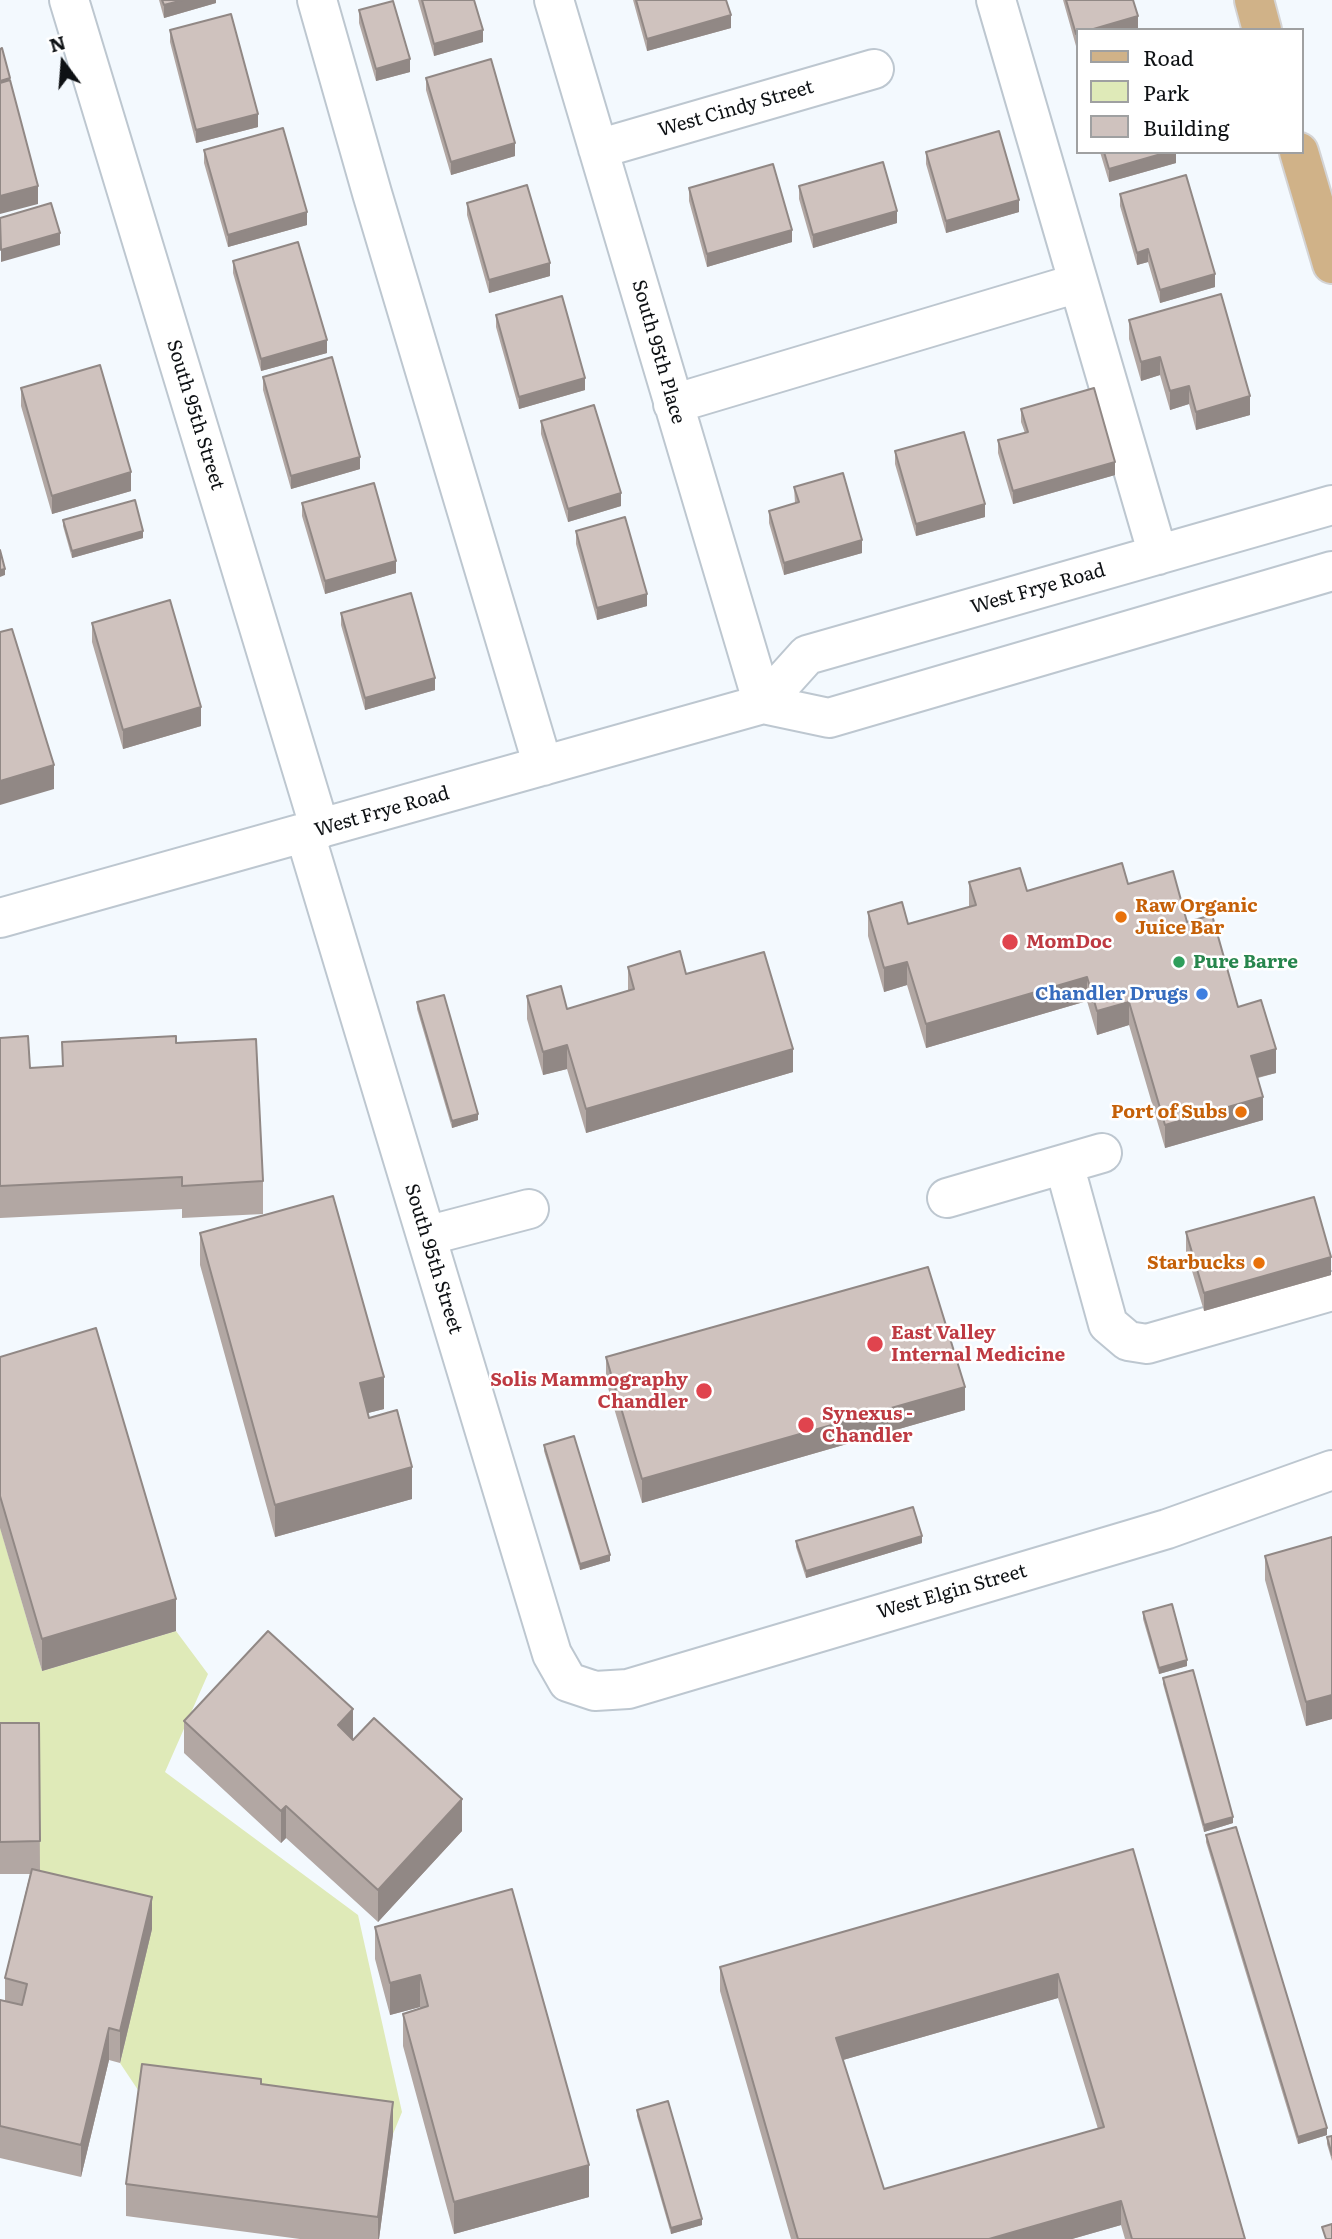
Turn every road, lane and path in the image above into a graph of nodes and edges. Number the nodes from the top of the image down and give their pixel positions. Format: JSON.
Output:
{"nodes":[{"id":1,"x":69,"y":0,"type":"edge"},
{"id":2,"x":317,"y":0,"type":"edge"},
{"id":3,"x":554,"y":0,"type":"edge"},
{"id":4,"x":996,"y":0,"type":"edge"},
{"id":5,"x":1254,"y":0,"type":"edge"},
{"id":6,"x":1261,"y":28,"type":"edge"},
{"id":7,"x":874,"y":69,"type":"dead end"},
{"id":8,"x":598,"y":149,"type":"junction"},
{"id":9,"x":1300,"y":154,"type":"edge"},
{"id":10,"x":1332,"y":264,"type":"edge"},
{"id":11,"x":1079,"y":283,"type":"junction"},
{"id":12,"x":673,"y":404,"type":"junction"},
{"id":13,"x":1332,"y":505,"type":"edge"},
{"id":14,"x":1157,"y":555,"type":"junction"},
{"id":15,"x":1332,"y":571,"type":"edge"},
{"id":16,"x":763,"y":704,"type":"junction"},
{"id":17,"x":543,"y":766,"type":"junction"},
{"id":18,"x":313,"y":832,"type":"junction"},
{"id":19,"x":0,"y":918,"type":"edge"},
{"id":20,"x":1102,"y":1153,"type":"dead end"},
{"id":21,"x":1064,"y":1164,"type":"junction"},
{"id":22,"x":947,"y":1198,"type":"dead end"},
{"id":23,"x":529,"y":1209,"type":"dead end"},
{"id":24,"x":426,"y":1236,"type":"junction"},
{"id":25,"x":1332,"y":1291,"type":"edge"},
{"id":26,"x":1332,"y":1470,"type":"edge"},
{"id":27,"x":568,"y":1682,"type":"joint"}],
"edges":[{"from":1,"to":18,"type":"street","name":"South 95th Street"},
{"from":2,"to":17,"type":"street"},
{"from":3,"to":8,"type":"street","name":"South 95th Place"},
{"from":4,"to":11,"type":"street"},
{"from":5,"to":6,"type":"main road"},
{"from":7,"to":8,"type":"street","name":"West Cindy Street"},
{"from":8,"to":12,"type":"street","name":"South 95th Place"},
{"from":9,"to":10,"type":"main road"},
{"from":11,"to":12,"type":"street"},
{"from":11,"to":14,"type":"street"},
{"from":12,"to":16,"type":"street","name":"South 95th Place"},
{"from":13,"to":14,"type":"street","name":"West Frye Road"},
{"from":14,"to":16,"type":"street","name":"West Frye Road"},
{"from":15,"to":16,"type":"street","name":"West Frye Road"},
{"from":16,"to":17,"type":"street","name":"West Frye Road"},
{"from":17,"to":18,"type":"street","name":"West Frye Road"},
{"from":18,"to":19,"type":"street","name":"West Frye Road"},
{"from":18,"to":24,"type":"street","name":"South 95th Street"},
{"from":20,"to":21,"type":"street"},
{"from":21,"to":22,"type":"street"},
{"from":21,"to":25,"type":"street"},
{"from":23,"to":24,"type":"street"},
{"from":24,"to":27,"type":"street","name":"South 95th Street"},
{"from":26,"to":27,"type":"street","name":"West Elgin Street"}]}
